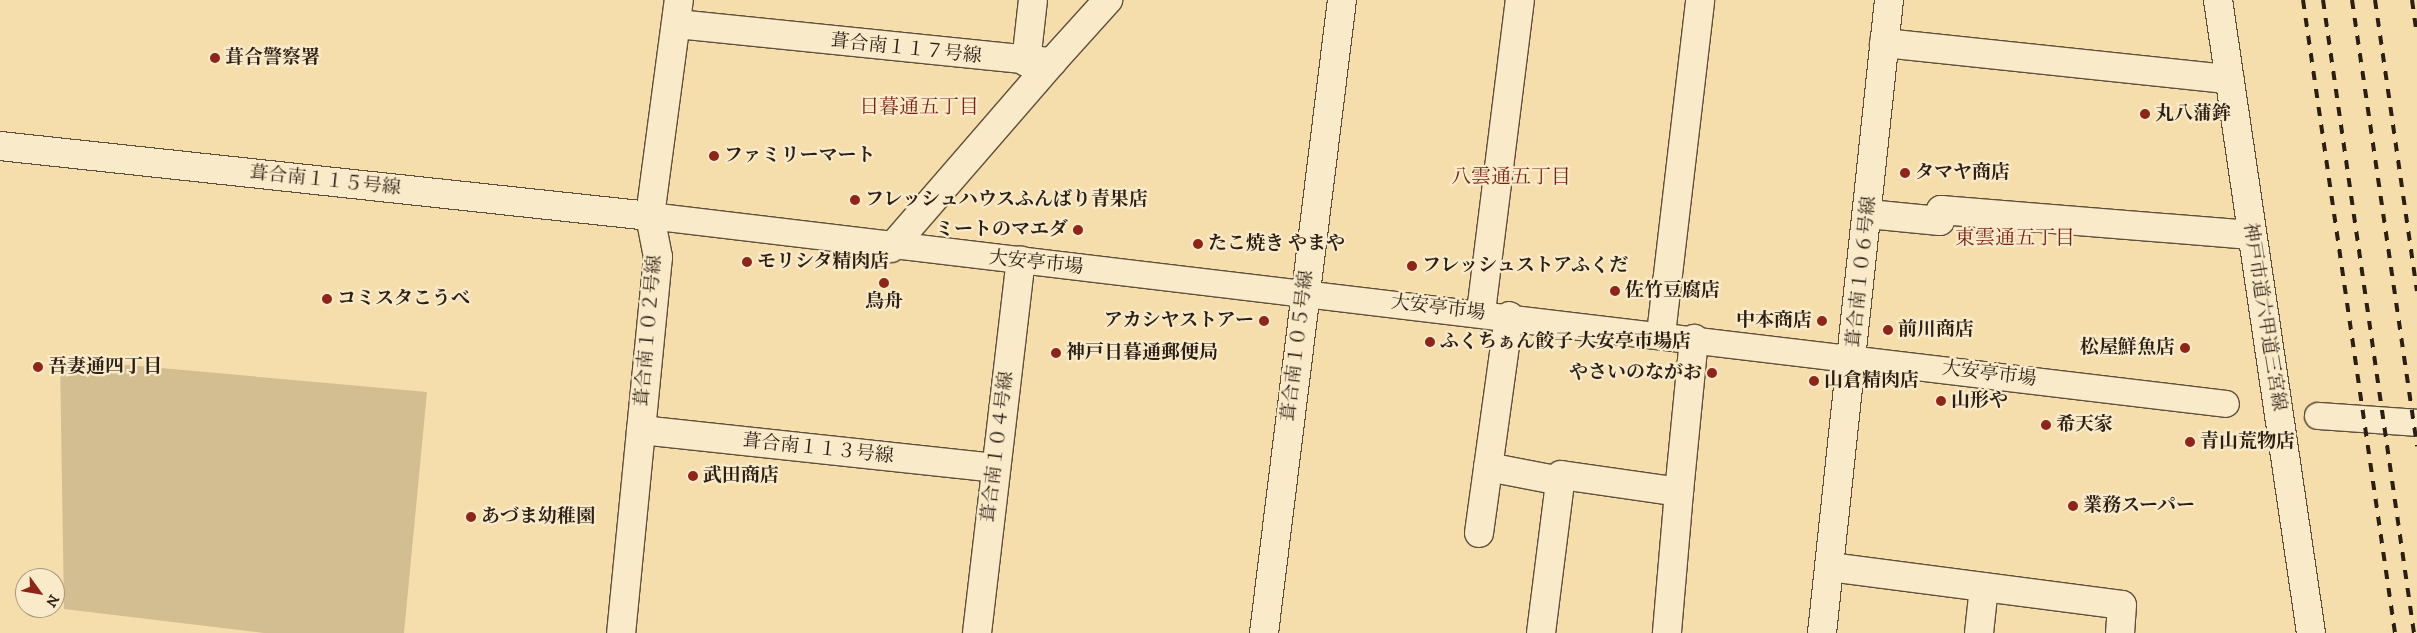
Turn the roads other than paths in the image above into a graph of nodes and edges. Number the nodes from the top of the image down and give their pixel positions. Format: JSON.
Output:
{"nodes":[{"id":1,"x":1033,"y":0,"type":"edge"},
{"id":2,"x":1108,"y":0,"type":"edge"},
{"id":3,"x":1342,"y":0,"type":"edge"},
{"id":4,"x":1520,"y":0,"type":"edge"},
{"id":5,"x":1700,"y":0,"type":"edge"},
{"id":6,"x":1889,"y":0,"type":"edge"},
{"id":7,"x":2218,"y":0,"type":"edge"},
{"id":8,"x":678,"y":12,"type":"edge"},
{"id":9,"x":1884,"y":43,"type":"junction"},
{"id":10,"x":1039,"y":62,"type":"junction"},
{"id":11,"x":2229,"y":78,"type":"junction"},
{"id":12,"x":0,"y":146,"type":"edge"},
{"id":13,"x":1868,"y":214,"type":"junction"},
{"id":14,"x":650,"y":216,"type":"junction"},
{"id":15,"x":2251,"y":235,"type":"junction"},
{"id":16,"x":891,"y":248,"type":"junction"},
{"id":17,"x":1021,"y":260,"type":"junction"},
{"id":18,"x":1304,"y":292,"type":"junction"},
{"id":19,"x":1481,"y":312,"type":"junction"},
{"id":20,"x":1509,"y":316,"type":"junction"},
{"id":21,"x":1660,"y":334,"type":"junction"},
{"id":22,"x":1694,"y":339,"type":"junction"},
{"id":23,"x":1854,"y":357,"type":"junction"},
{"id":24,"x":2226,"y":404,"type":"dead end"},
{"id":25,"x":2318,"y":416,"type":"dead end"},
{"id":26,"x":2417,"y":423,"type":"edge"},
{"id":27,"x":641,"y":430,"type":"junction"},
{"id":28,"x":1488,"y":467,"type":"junction"},
{"id":29,"x":995,"y":468,"type":"junction"},
{"id":30,"x":1561,"y":481,"type":"junction"},
{"id":31,"x":1679,"y":492,"type":"junction"},
{"id":32,"x":1479,"y":533,"type":"dead end"},
{"id":33,"x":1830,"y":567,"type":"junction"},
{"id":34,"x":1984,"y":587,"type":"junction"},
{"id":35,"x":621,"y":633,"type":"edge"},
{"id":36,"x":977,"y":633,"type":"edge"},
{"id":37,"x":1264,"y":633,"type":"edge"},
{"id":38,"x":1541,"y":633,"type":"edge"},
{"id":39,"x":1667,"y":633,"type":"edge"},
{"id":40,"x":1822,"y":633,"type":"edge"},
{"id":41,"x":1979,"y":633,"type":"edge"},
{"id":42,"x":2120,"y":633,"type":"edge"},
{"id":43,"x":2311,"y":633,"type":"edge"}],
"edges":[{"from":1,"to":10,"type":"street"},
{"from":2,"to":10,"type":"street"},
{"from":3,"to":18,"type":"street","name":"葺合南１０５号線"},
{"from":4,"to":19,"type":"street"},
{"from":5,"to":21,"type":"street"},
{"from":6,"to":9,"type":"street","name":"葺合南１０６号線"},
{"from":7,"to":11,"type":"street","name":"神戸市道六甲道三宮線"},
{"from":8,"to":10,"type":"street","name":"葺合南１１７号線"},
{"from":8,"to":14,"type":"street","name":"葺合南１０２号線"},
{"from":9,"to":11,"type":"street"},
{"from":9,"to":13,"type":"street","name":"葺合南１０６号線"},
{"from":10,"to":16,"type":"street"},
{"from":11,"to":15,"type":"street","name":"神戸市道六甲道三宮線"},
{"from":12,"to":14,"type":"street","name":"葺合南１１５号線"},
{"from":13,"to":15,"type":"street"},
{"from":13,"to":23,"type":"street","name":"葺合南１０６号線"},
{"from":14,"to":16,"type":"street","name":"大安亭市場"},
{"from":14,"to":27,"type":"street","name":"葺合南１０２号線"},
{"from":15,"to":43,"type":"street","name":"神戸市道六甲道三宮線"},
{"from":16,"to":17,"type":"street","name":"大安亭市場"},
{"from":17,"to":18,"type":"street","name":"大安亭市場"},
{"from":17,"to":29,"type":"street","name":"葺合南１０４号線"},
{"from":18,"to":19,"type":"street","name":"大安亭市場"},
{"from":18,"to":37,"type":"street","name":"葺合南１０５号線"},
{"from":19,"to":20,"type":"street","name":"大安亭市場"},
{"from":20,"to":21,"type":"street","name":"大安亭市場"},
{"from":20,"to":28,"type":"street"},
{"from":21,"to":22,"type":"street","name":"大安亭市場"},
{"from":22,"to":23,"type":"street","name":"大安亭市場"},
{"from":22,"to":31,"type":"street"},
{"from":23,"to":24,"type":"street","name":"大安亭市場"},
{"from":23,"to":33,"type":"street","name":"葺合南１０６号線"},
{"from":25,"to":26,"type":"street"},
{"from":27,"to":29,"type":"street","name":"葺合南１１３号線"},
{"from":27,"to":35,"type":"street","name":"葺合南１０２号線"},
{"from":28,"to":30,"type":"street"},
{"from":28,"to":32,"type":"street"},
{"from":29,"to":36,"type":"street","name":"葺合南１０４号線"},
{"from":30,"to":31,"type":"street"},
{"from":30,"to":38,"type":"street"},
{"from":31,"to":39,"type":"street"},
{"from":33,"to":34,"type":"street"},
{"from":33,"to":40,"type":"street","name":"葺合南１０６号線"},
{"from":34,"to":41,"type":"street"},
{"from":34,"to":42,"type":"street"}]}
